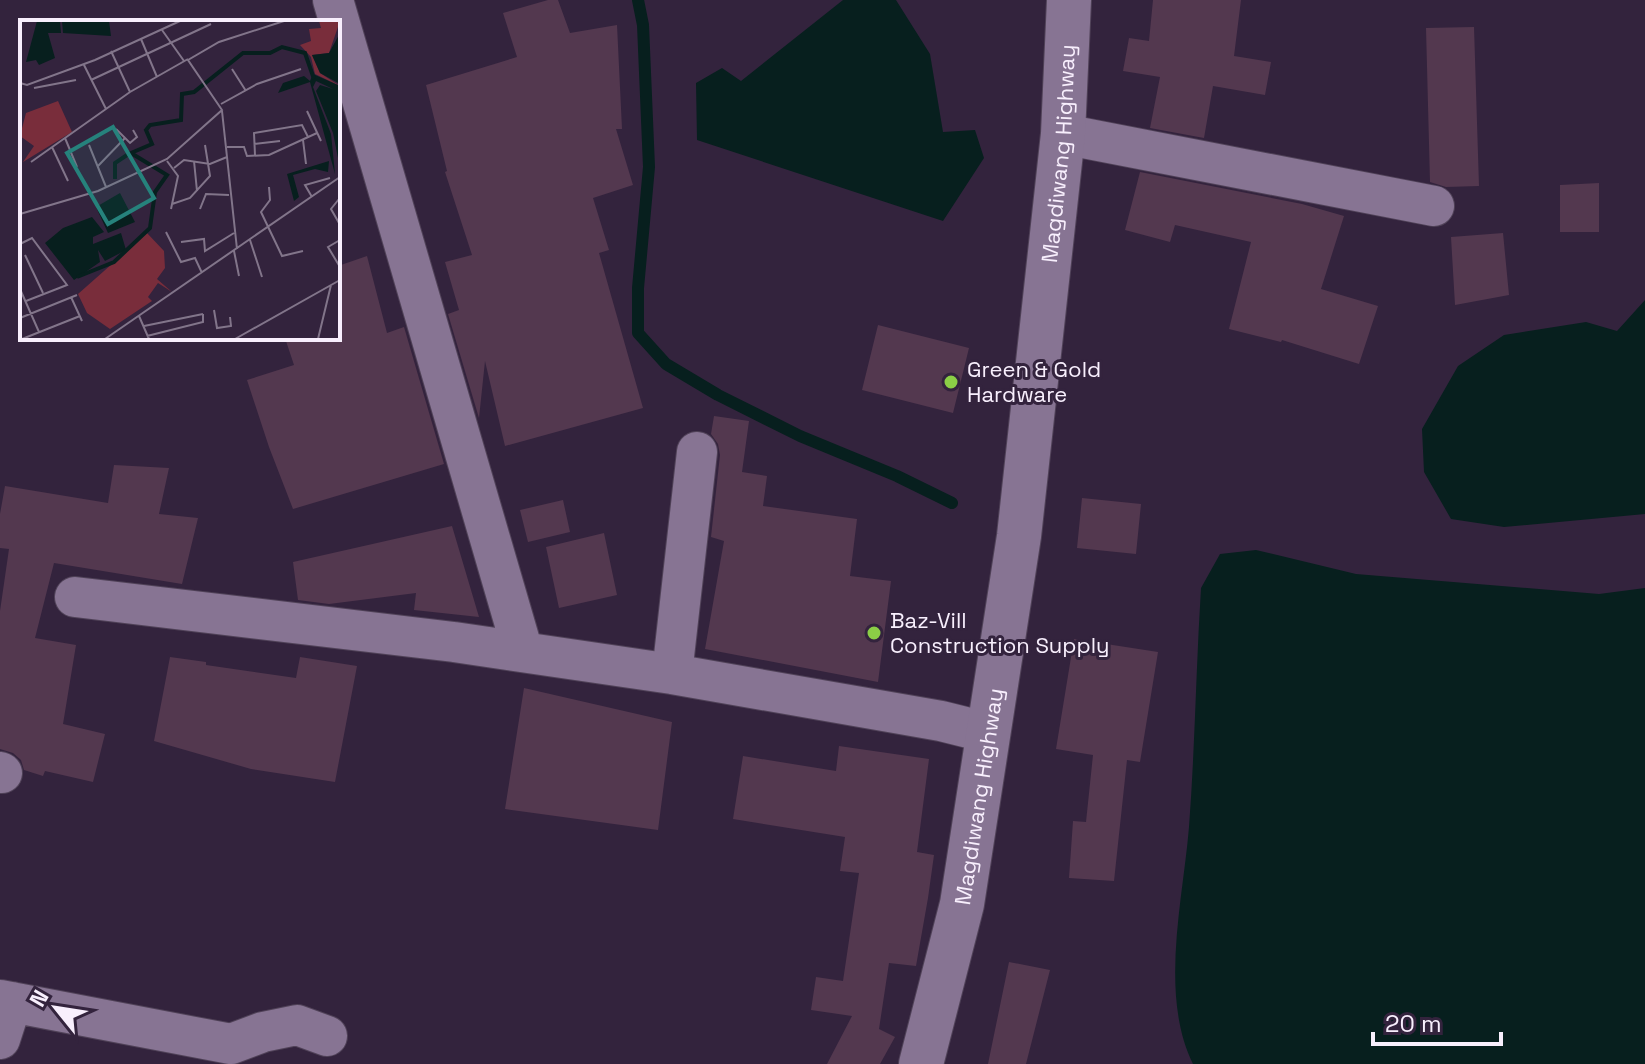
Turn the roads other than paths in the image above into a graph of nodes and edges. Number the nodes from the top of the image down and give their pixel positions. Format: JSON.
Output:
{"nodes":[{"id":1,"x":333,"y":0,"type":"edge"},
{"id":2,"x":1069,"y":0,"type":"edge"},
{"id":3,"x":336,"y":20,"type":"edge"},
{"id":4,"x":340,"y":41,"type":"edge"},
{"id":5,"x":348,"y":87,"type":"edge"},
{"id":6,"x":1063,"y":134,"type":"junction"},
{"id":7,"x":1434,"y":206,"type":"dead end"},
{"id":8,"x":697,"y":452,"type":"dead end"},
{"id":9,"x":75,"y":597,"type":"dead end"},
{"id":10,"x":523,"y":652,"type":"junction"},
{"id":11,"x":672,"y":674,"type":"junction"},
{"id":12,"x":989,"y":733,"type":"junction"},
{"id":13,"x":3,"y":1026,"type":"edge"},
{"id":14,"x":327,"y":1036,"type":"dead end"},
{"id":15,"x":921,"y":1064,"type":"edge"}],
"edges":[{"from":1,"to":3,"type":"street"},
{"from":2,"to":6,"type":"main road","name":"Magdiwang Highway"},
{"from":4,"to":5,"type":"street"},
{"from":5,"to":10,"type":"street"},
{"from":6,"to":7,"type":"street"},
{"from":6,"to":12,"type":"main road","name":"Magdiwang Highway"},
{"from":8,"to":11,"type":"street"},
{"from":9,"to":10,"type":"street"},
{"from":10,"to":11,"type":"street"},
{"from":11,"to":12,"type":"street"},
{"from":12,"to":15,"type":"main road","name":"Magdiwang Highway"},
{"from":13,"to":14,"type":"street"}]}
